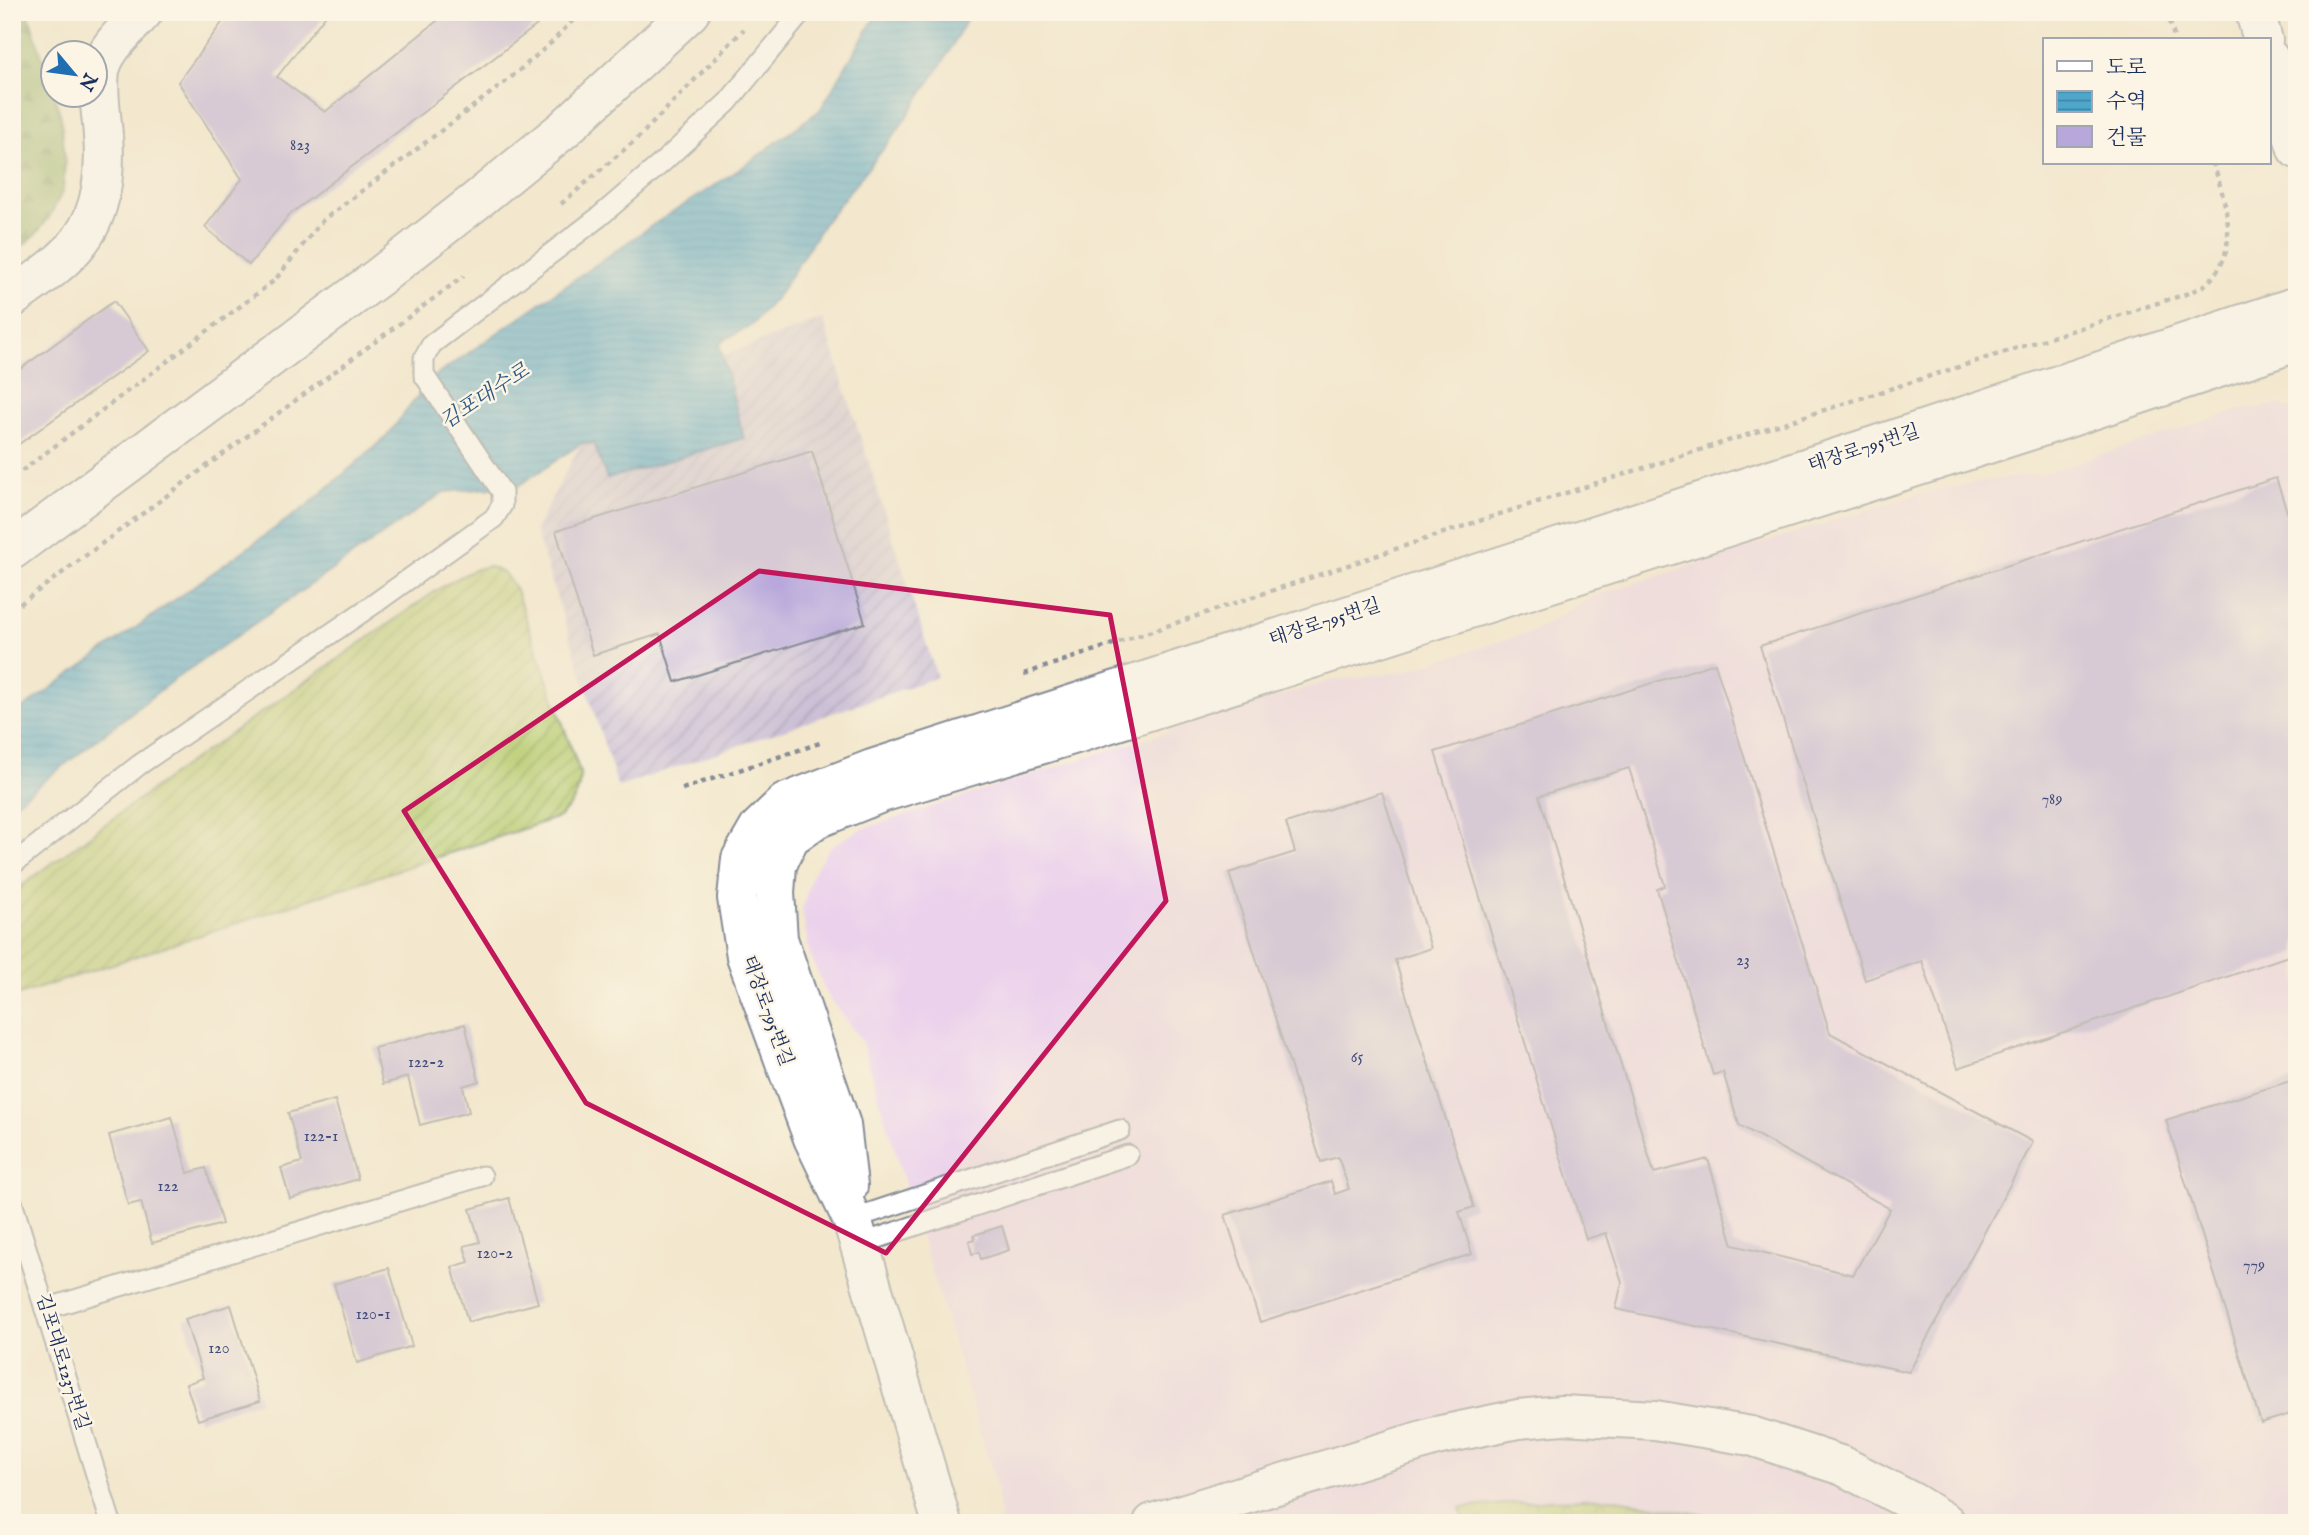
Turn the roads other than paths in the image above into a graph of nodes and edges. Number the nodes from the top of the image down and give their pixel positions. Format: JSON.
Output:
{"nodes":[{"id":1,"x":143,"y":12,"type":"edge"},
{"id":2,"x":690,"y":12,"type":"edge"},
{"id":3,"x":802,"y":12,"type":"edge"},
{"id":4,"x":2255,"y":12,"type":"edge"},
{"id":5,"x":2262,"y":38,"type":"edge"},
{"id":6,"x":2270,"y":61,"type":"edge"},
{"id":7,"x":2297,"y":149,"type":"edge"},
{"id":8,"x":12,"y":298,"type":"edge"},
{"id":9,"x":2297,"y":306,"type":"edge"},
{"id":10,"x":2297,"y":342,"type":"edge"},
{"id":11,"x":12,"y":550,"type":"edge"},
{"id":12,"x":12,"y":865,"type":"edge"},
{"id":13,"x":1120,"y":1130,"type":"dead end"},
{"id":14,"x":1128,"y":1155,"type":"dead end"},
{"id":15,"x":482,"y":1176,"type":"dead end"},
{"id":16,"x":12,"y":1202,"type":"edge"},
{"id":17,"x":856,"y":1231,"type":"junction"},
{"id":18,"x":45,"y":1309,"type":"junction"},
{"id":19,"x":111,"y":1523,"type":"edge"},
{"id":20,"x":942,"y":1523,"type":"edge"},
{"id":21,"x":1153,"y":1523,"type":"edge"},
{"id":22,"x":1946,"y":1523,"type":"edge"}],
"edges":[{"from":1,"to":8,"type":"street"},
{"from":2,"to":11,"type":"street"},
{"from":3,"to":12,"type":"lane"},
{"from":4,"to":5,"type":"street"},
{"from":6,"to":7,"type":"street"},
{"from":9,"to":17,"type":"street","name":"태장로795번길"},
{"from":10,"to":17,"type":"street","name":"태장로795번길"},
{"from":13,"to":17,"type":"lane"},
{"from":14,"to":17,"type":"lane"},
{"from":15,"to":18,"type":"lane"},
{"from":16,"to":18,"type":"lane","name":"김포대로1237번길"},
{"from":17,"to":20,"type":"street","name":"태장로795번길"},
{"from":18,"to":19,"type":"lane","name":"김포대로1237번길"},
{"from":21,"to":22,"type":"street"}]}
